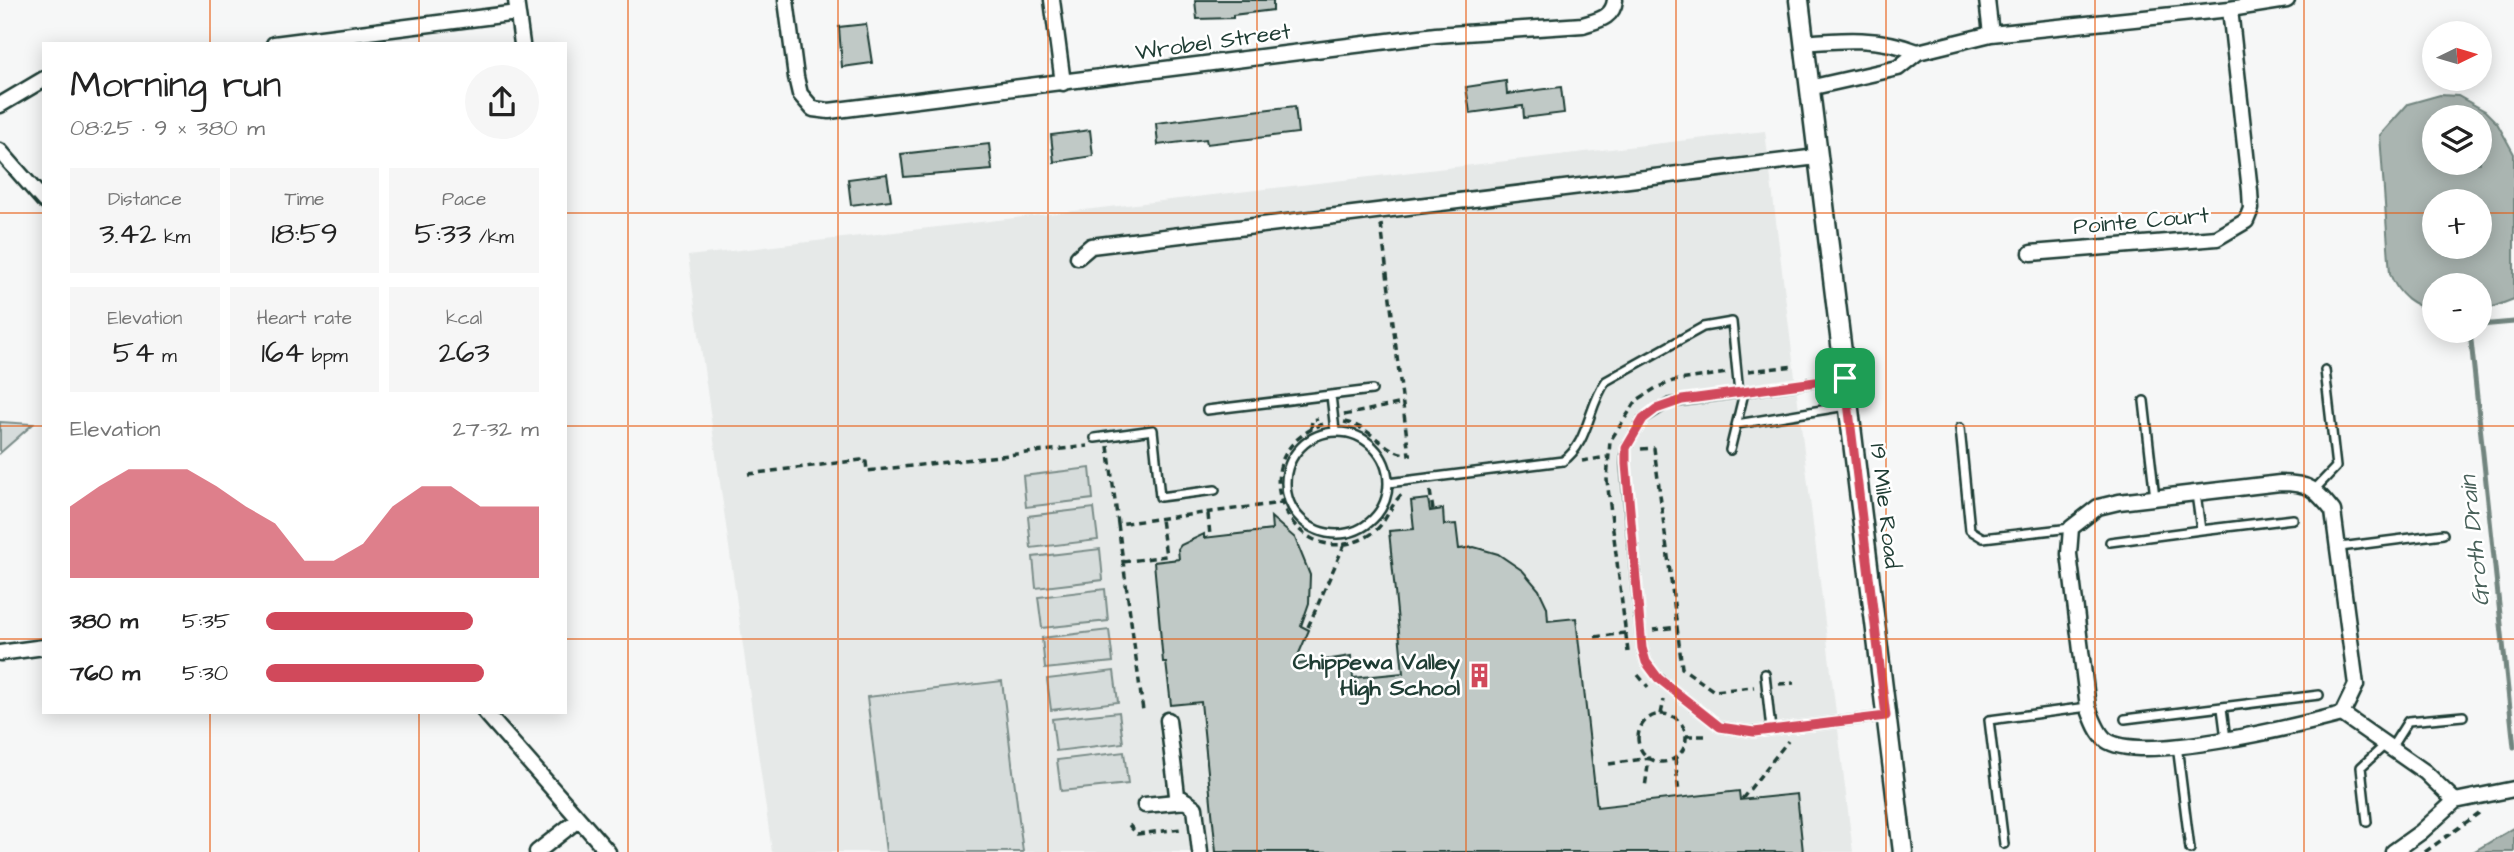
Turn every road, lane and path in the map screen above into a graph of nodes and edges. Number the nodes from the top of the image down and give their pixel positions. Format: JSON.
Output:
{"nodes":[{"id":1,"x":786,"y":0,"type":"edge"},
{"id":2,"x":1052,"y":0,"type":"edge"},
{"id":3,"x":1799,"y":0,"type":"edge"},
{"id":4,"x":1987,"y":0,"type":"edge"},
{"id":5,"x":2287,"y":0,"type":"edge"},
{"id":6,"x":1615,"y":4,"type":"edge"},
{"id":7,"x":517,"y":6,"type":"edge"},
{"id":8,"x":2230,"y":9,"type":"junction"},
{"id":9,"x":1991,"y":34,"type":"junction"},
{"id":10,"x":287,"y":42,"type":"edge"},
{"id":11,"x":522,"y":42,"type":"edge"},
{"id":12,"x":1804,"y":43,"type":"junction"},
{"id":13,"x":1918,"y":52,"type":"junction"},
{"id":14,"x":42,"y":80,"type":"edge"},
{"id":15,"x":1063,"y":83,"type":"junction"},
{"id":16,"x":1809,"y":88,"type":"junction"},
{"id":17,"x":0,"y":105,"type":"edge"},
{"id":18,"x":0,"y":151,"type":"edge"},
{"id":19,"x":1817,"y":157,"type":"junction"},
{"id":20,"x":42,"y":199,"type":"edge"},
{"id":21,"x":1381,"y":223,"type":"dead end"},
{"id":22,"x":2031,"y":253,"type":"dead end"},
{"id":23,"x":1078,"y":257,"type":"dead end"},
{"id":24,"x":1796,"y":366,"type":"dead end"},
{"id":25,"x":2325,"y":370,"type":"dead end"},
{"id":26,"x":1737,"y":372,"type":"junction"},
{"id":27,"x":1845,"y":378,"type":"junction"},
{"id":28,"x":1371,"y":390,"type":"dead end"},
{"id":29,"x":1741,"y":393,"type":"junction"},
{"id":30,"x":1331,"y":395,"type":"junction"},
{"id":31,"x":2144,"y":401,"type":"dead end"},
{"id":32,"x":1403,"y":404,"type":"junction"},
{"id":33,"x":1848,"y":406,"type":"junction"},
{"id":34,"x":1207,"y":410,"type":"dead end"},
{"id":35,"x":1318,"y":419,"type":"dead end"},
{"id":36,"x":1349,"y":423,"type":"dead end"},
{"id":37,"x":1737,"y":424,"type":"junction"},
{"id":38,"x":1960,"y":428,"type":"dead end"},
{"id":39,"x":1310,"y":429,"type":"dead end"},
{"id":40,"x":1335,"y":431,"type":"junction"},
{"id":41,"x":1095,"y":442,"type":"joint"},
{"id":42,"x":1639,"y":449,"type":"dead end"},
{"id":43,"x":1730,"y":450,"type":"dead end"},
{"id":44,"x":1409,"y":455,"type":"dead end"},
{"id":45,"x":748,"y":474,"type":"dead end"},
{"id":46,"x":1388,"y":483,"type":"junction"},
{"id":47,"x":2315,"y":489,"type":"junction"},
{"id":48,"x":1214,"y":490,"type":"dead end"},
{"id":49,"x":1408,"y":491,"type":"dead end"},
{"id":50,"x":2196,"y":494,"type":"junction"},
{"id":51,"x":1279,"y":496,"type":"dead end"},
{"id":52,"x":2155,"y":499,"type":"junction"},
{"id":53,"x":1208,"y":513,"type":"dead end"},
{"id":54,"x":1161,"y":519,"type":"dead end"},
{"id":55,"x":2293,"y":519,"type":"dead end"},
{"id":56,"x":1118,"y":524,"type":"dead end"},
{"id":57,"x":2071,"y":528,"type":"junction"},
{"id":58,"x":2201,"y":530,"type":"junction"},
{"id":59,"x":2444,"y":534,"type":"dead end"},
{"id":60,"x":1210,"y":536,"type":"dead end"},
{"id":61,"x":2110,"y":542,"type":"dead end"},
{"id":62,"x":1345,"y":544,"type":"junction"},
{"id":63,"x":2340,"y":547,"type":"junction"},
{"id":64,"x":1123,"y":562,"type":"junction"},
{"id":65,"x":1308,"y":627,"type":"dead end"},
{"id":66,"x":1677,"y":627,"type":"junction"},
{"id":67,"x":1653,"y":630,"type":"dead end"},
{"id":68,"x":1625,"y":633,"type":"junction"},
{"id":69,"x":1595,"y":637,"type":"dead end"},
{"id":70,"x":42,"y":647,"type":"edge"},
{"id":71,"x":0,"y":653,"type":"edge"},
{"id":72,"x":1629,"y":656,"type":"dead end"},
{"id":73,"x":1632,"y":665,"type":"dead end"},
{"id":74,"x":1765,"y":674,"type":"dead end"},
{"id":75,"x":1794,"y":683,"type":"dead end"},
{"id":76,"x":1766,"y":686,"type":"junction"},
{"id":77,"x":1653,"y":691,"type":"dead end"},
{"id":78,"x":2319,"y":695,"type":"dead end"},
{"id":79,"x":1667,"y":702,"type":"dead end"},
{"id":80,"x":2088,"y":707,"type":"junction"},
{"id":81,"x":2222,"y":708,"type":"junction"},
{"id":82,"x":1143,"y":711,"type":"dead end"},
{"id":83,"x":487,"y":714,"type":"edge"},
{"id":84,"x":1661,"y":714,"type":"junction"},
{"id":85,"x":2342,"y":714,"type":"junction"},
{"id":86,"x":1886,"y":716,"type":"junction"},
{"id":87,"x":2463,"y":716,"type":"dead end"},
{"id":88,"x":2125,"y":719,"type":"dead end"},
{"id":89,"x":1168,"y":720,"type":"dead end"},
{"id":90,"x":1699,"y":727,"type":"dead end"},
{"id":91,"x":1770,"y":730,"type":"junction"},
{"id":92,"x":1686,"y":736,"type":"junction"},
{"id":93,"x":1710,"y":736,"type":"junction"},
{"id":94,"x":1720,"y":739,"type":"dead end"},
{"id":95,"x":2226,"y":739,"type":"junction"},
{"id":96,"x":1801,"y":740,"type":"dead end"},
{"id":97,"x":1788,"y":741,"type":"junction"},
{"id":98,"x":1774,"y":743,"type":"dead end"},
{"id":99,"x":2177,"y":745,"type":"junction"},
{"id":100,"x":2388,"y":746,"type":"junction"},
{"id":101,"x":1649,"y":758,"type":"junction"},
{"id":102,"x":1675,"y":758,"type":"junction"},
{"id":103,"x":1609,"y":764,"type":"dead end"},
{"id":104,"x":1645,"y":788,"type":"dead end"},
{"id":105,"x":2514,"y":789,"type":"edge"},
{"id":106,"x":1679,"y":793,"type":"dead end"},
{"id":107,"x":1742,"y":799,"type":"dead end"},
{"id":108,"x":1186,"y":801,"type":"junction"},
{"id":109,"x":2455,"y":801,"type":"junction"},
{"id":110,"x":1145,"y":805,"type":"dead end"},
{"id":111,"x":2480,"y":813,"type":"dead end"},
{"id":112,"x":579,"y":819,"type":"junction"},
{"id":113,"x":2367,"y":822,"type":"dead end"},
{"id":114,"x":1129,"y":825,"type":"dead end"},
{"id":115,"x":1197,"y":828,"type":"junction"},
{"id":116,"x":2004,"y":844,"type":"dead end"},
{"id":117,"x":2190,"y":849,"type":"dead end"},
{"id":118,"x":537,"y":852,"type":"edge"},
{"id":119,"x":608,"y":852,"type":"edge"},
{"id":120,"x":1200,"y":852,"type":"edge"},
{"id":121,"x":1903,"y":852,"type":"edge"},
{"id":122,"x":2393,"y":852,"type":"edge"},
{"id":123,"x":2425,"y":852,"type":"edge"}],
"edges":[{"from":1,"to":15,"type":"street","name":"Wrobel Street"},
{"from":2,"to":15,"type":"street"},
{"from":3,"to":12,"type":"street","name":"19 Mile Road"},
{"from":4,"to":9,"type":"street"},
{"from":5,"to":8,"type":"street"},
{"from":6,"to":15,"type":"street","name":"Wrobel Street"},
{"from":7,"to":10,"type":"street"},
{"from":7,"to":11,"type":"street"},
{"from":8,"to":9,"type":"street"},
{"from":8,"to":22,"type":"street","name":"Pointe Court"},
{"from":9,"to":13,"type":"street"},
{"from":12,"to":13,"type":"street"},
{"from":12,"to":16,"type":"street","name":"19 Mile Road"},
{"from":13,"to":16,"type":"street"},
{"from":14,"to":17,"type":"street"},
{"from":16,"to":19,"type":"street","name":"19 Mile Road"},
{"from":18,"to":20,"type":"street"},
{"from":19,"to":23,"type":"street"},
{"from":19,"to":27,"type":"street","name":"19 Mile Road"},
{"from":21,"to":32,"type":"path"},
{"from":24,"to":26,"type":"path"},
{"from":25,"to":47,"type":"lane"},
{"from":26,"to":29,"type":"lane"},
{"from":26,"to":46,"type":"lane"},
{"from":26,"to":68,"type":"path"},
{"from":27,"to":29,"type":"lane"},
{"from":27,"to":33,"type":"street","name":"19 Mile Road"},
{"from":28,"to":30,"type":"lane"},
{"from":29,"to":37,"type":"lane"},
{"from":29,"to":91,"type":"lane"},
{"from":30,"to":34,"type":"lane"},
{"from":30,"to":40,"type":"lane"},
{"from":31,"to":52,"type":"lane"},
{"from":32,"to":36,"type":"path"},
{"from":32,"to":44,"type":"path"},
{"from":33,"to":37,"type":"lane"},
{"from":33,"to":86,"type":"street","name":"19 Mile Road"},
{"from":35,"to":39,"type":"path"},
{"from":37,"to":43,"type":"lane"},
{"from":38,"to":57,"type":"lane"},
{"from":40,"to":46,"type":"lane"},
{"from":40,"to":46,"type":"lane"},
{"from":41,"to":45,"type":"path"},
{"from":41,"to":48,"type":"lane"},
{"from":42,"to":66,"type":"path"},
{"from":47,"to":50,"type":"street"},
{"from":47,"to":63,"type":"street"},
{"from":49,"to":62,"type":"path"},
{"from":50,"to":52,"type":"street"},
{"from":50,"to":58,"type":"lane"},
{"from":51,"to":62,"type":"path"},
{"from":52,"to":57,"type":"street"},
{"from":53,"to":60,"type":"path"},
{"from":54,"to":64,"type":"path"},
{"from":55,"to":58,"type":"lane"},
{"from":56,"to":64,"type":"path"},
{"from":57,"to":80,"type":"street"},
{"from":58,"to":61,"type":"lane"},
{"from":59,"to":63,"type":"lane"},
{"from":62,"to":65,"type":"path"},
{"from":63,"to":85,"type":"street"},
{"from":64,"to":82,"type":"path"},
{"from":66,"to":67,"type":"path"},
{"from":66,"to":76,"type":"path"},
{"from":68,"to":69,"type":"path"},
{"from":68,"to":72,"type":"path"},
{"from":70,"to":71,"type":"street"},
{"from":73,"to":77,"type":"path"},
{"from":74,"to":76,"type":"lane"},
{"from":75,"to":76,"type":"path"},
{"from":76,"to":91,"type":"lane"},
{"from":78,"to":81,"type":"lane"},
{"from":79,"to":84,"type":"path"},
{"from":80,"to":99,"type":"street"},
{"from":80,"to":116,"type":"lane"},
{"from":81,"to":88,"type":"lane"},
{"from":81,"to":95,"type":"lane"},
{"from":83,"to":112,"type":"street"},
{"from":84,"to":92,"type":"path"},
{"from":84,"to":101,"type":"path"},
{"from":85,"to":95,"type":"street"},
{"from":85,"to":100,"type":"street"},
{"from":86,"to":91,"type":"lane"},
{"from":86,"to":121,"type":"street","name":"19 Mile Road"},
{"from":87,"to":100,"type":"lane"},
{"from":89,"to":108,"type":"street"},
{"from":90,"to":93,"type":"path"},
{"from":92,"to":93,"type":"path"},
{"from":92,"to":102,"type":"path"},
{"from":93,"to":94,"type":"path"},
{"from":95,"to":99,"type":"street"},
{"from":96,"to":97,"type":"path"},
{"from":97,"to":98,"type":"path"},
{"from":97,"to":107,"type":"path"},
{"from":99,"to":117,"type":"lane"},
{"from":100,"to":109,"type":"street"},
{"from":100,"to":113,"type":"lane"},
{"from":101,"to":102,"type":"path"},
{"from":101,"to":103,"type":"path"},
{"from":101,"to":104,"type":"path"},
{"from":102,"to":106,"type":"path"},
{"from":105,"to":109,"type":"street"},
{"from":108,"to":110,"type":"street"},
{"from":108,"to":115,"type":"street"},
{"from":109,"to":122,"type":"street"},
{"from":111,"to":123,"type":"path"},
{"from":112,"to":118,"type":"street"},
{"from":112,"to":119,"type":"street"},
{"from":114,"to":115,"type":"path"},
{"from":115,"to":120,"type":"street"}]}
